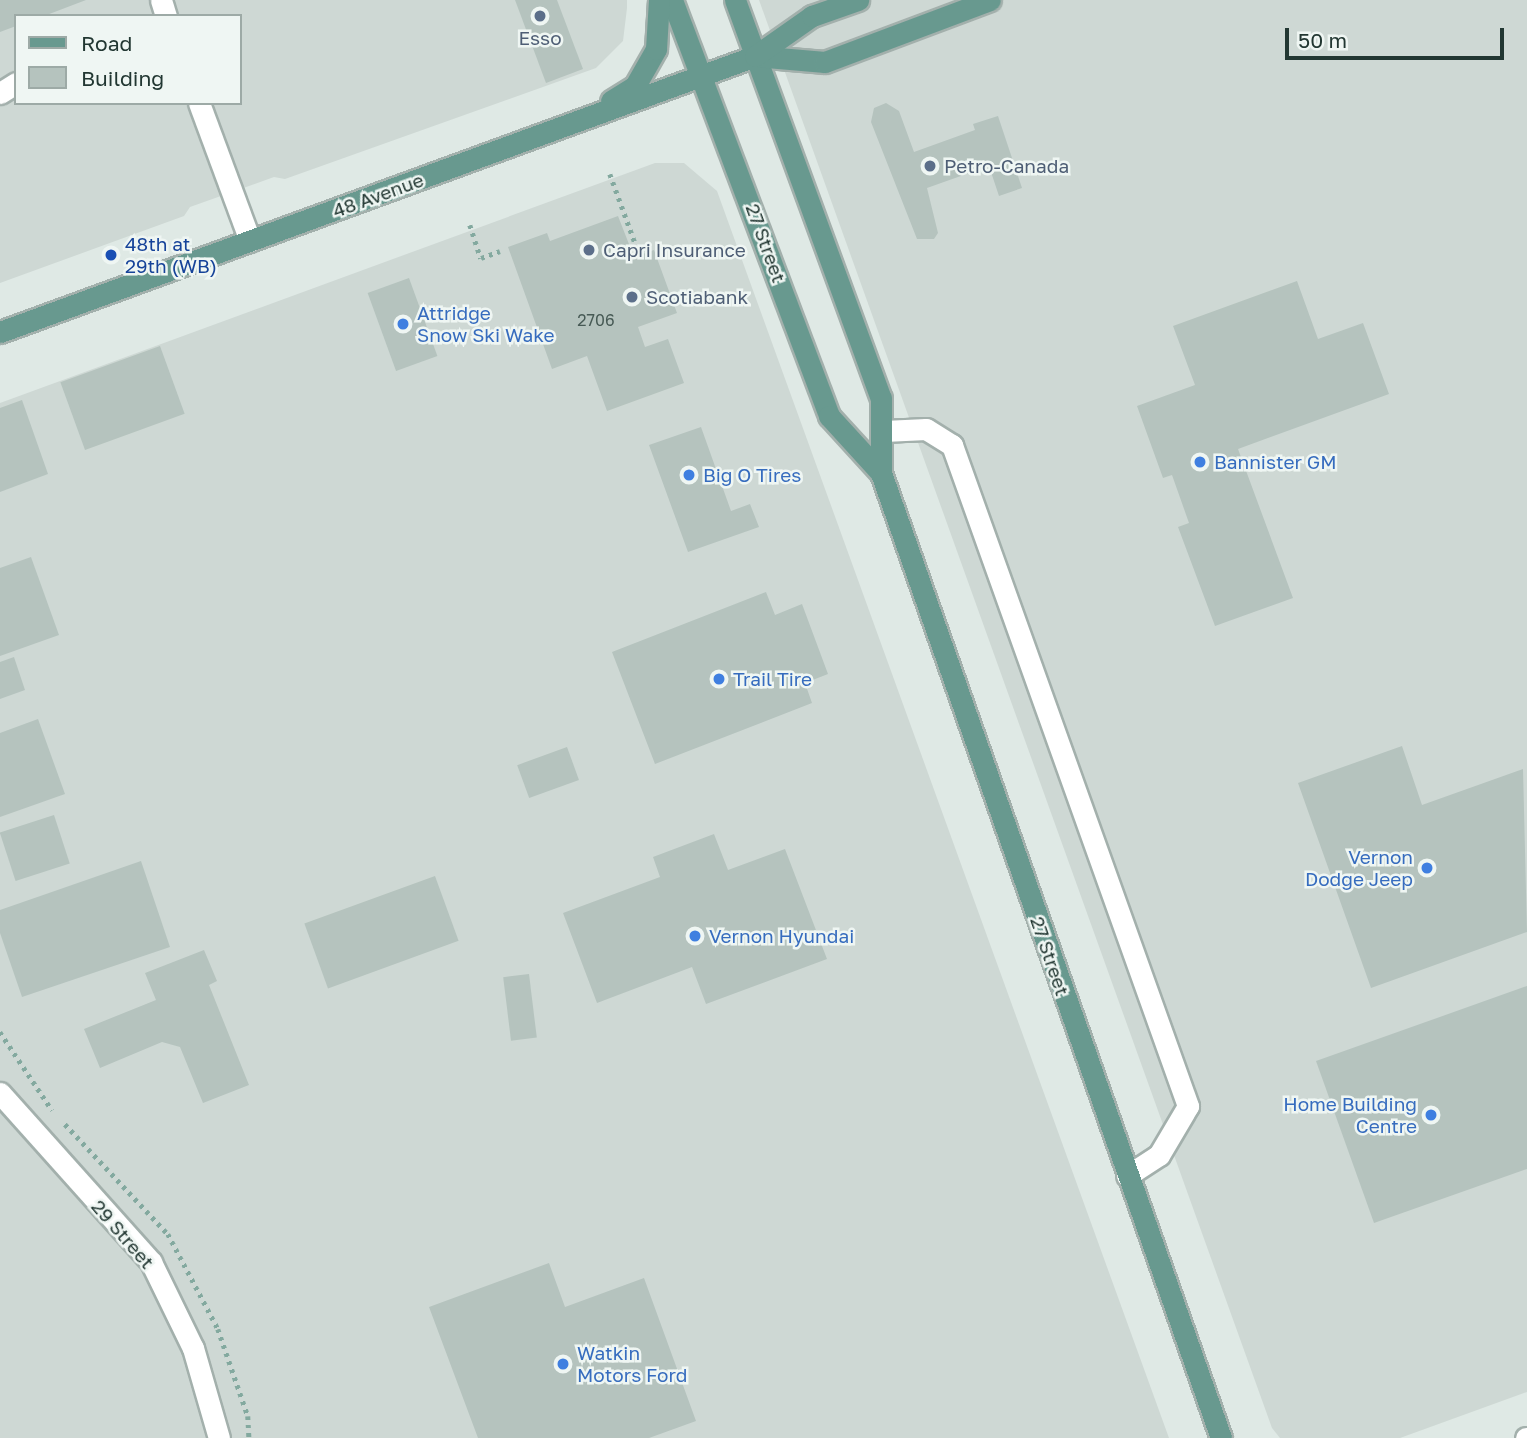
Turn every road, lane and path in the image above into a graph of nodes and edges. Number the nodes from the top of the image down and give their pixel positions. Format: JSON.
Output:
{"nodes":[{"id":1,"x":659,"y":0,"type":"edge"},
{"id":2,"x":672,"y":0,"type":"edge"},
{"id":3,"x":734,"y":0,"type":"edge"},
{"id":4,"x":858,"y":0,"type":"edge"},
{"id":5,"x":990,"y":0,"type":"edge"},
{"id":6,"x":755,"y":56,"type":"junction"},
{"id":7,"x":703,"y":75,"type":"junction"},
{"id":8,"x":200,"y":105,"type":"edge"},
{"id":9,"x":575,"y":124,"type":"junction"},
{"id":10,"x":610,"y":174,"type":"dead end"},
{"id":11,"x":470,"y":225,"type":"dead end"},
{"id":12,"x":250,"y":242,"type":"junction"},
{"id":13,"x":500,"y":251,"type":"dead end"},
{"id":14,"x":638,"y":251,"type":"dead end"},
{"id":15,"x":0,"y":332,"type":"edge"},
{"id":16,"x":884,"y":431,"type":"junction"},
{"id":17,"x":881,"y":473,"type":"junction"},
{"id":18,"x":0,"y":1032,"type":"edge"},
{"id":19,"x":0,"y":1093,"type":"edge"},
{"id":20,"x":1128,"y":1177,"type":"junction"},
{"id":21,"x":146,"y":1209,"type":"dead end"},
{"id":22,"x":219,"y":1438,"type":"edge"},
{"id":23,"x":1221,"y":1438,"type":"edge"}],
"edges":[{"from":1,"to":9,"type":"main road"},
{"from":2,"to":7,"type":"main road","name":"27 Street"},
{"from":3,"to":6,"type":"main road","name":"27 Street"},
{"from":4,"to":6,"type":"main road","name":"48 Avenue"},
{"from":5,"to":6,"type":"main road","name":"48 Avenue"},
{"from":6,"to":7,"type":"main road","name":"48 Avenue"},
{"from":6,"to":16,"type":"main road","name":"27 Street"},
{"from":7,"to":9,"type":"main road","name":"48 Avenue"},
{"from":7,"to":17,"type":"main road","name":"27 Street"},
{"from":8,"to":12,"type":"street"},
{"from":9,"to":12,"type":"main road","name":"48 Avenue"},
{"from":10,"to":14,"type":"path"},
{"from":11,"to":13,"type":"path"},
{"from":12,"to":15,"type":"main road","name":"48 Avenue"},
{"from":16,"to":17,"type":"main road","name":"27 Street"},
{"from":16,"to":20,"type":"street"},
{"from":17,"to":20,"type":"main road","name":"27 Street"},
{"from":18,"to":21,"type":"path"},
{"from":19,"to":22,"type":"street","name":"29 Street"},
{"from":20,"to":23,"type":"main road","name":"27 Street"}]}
